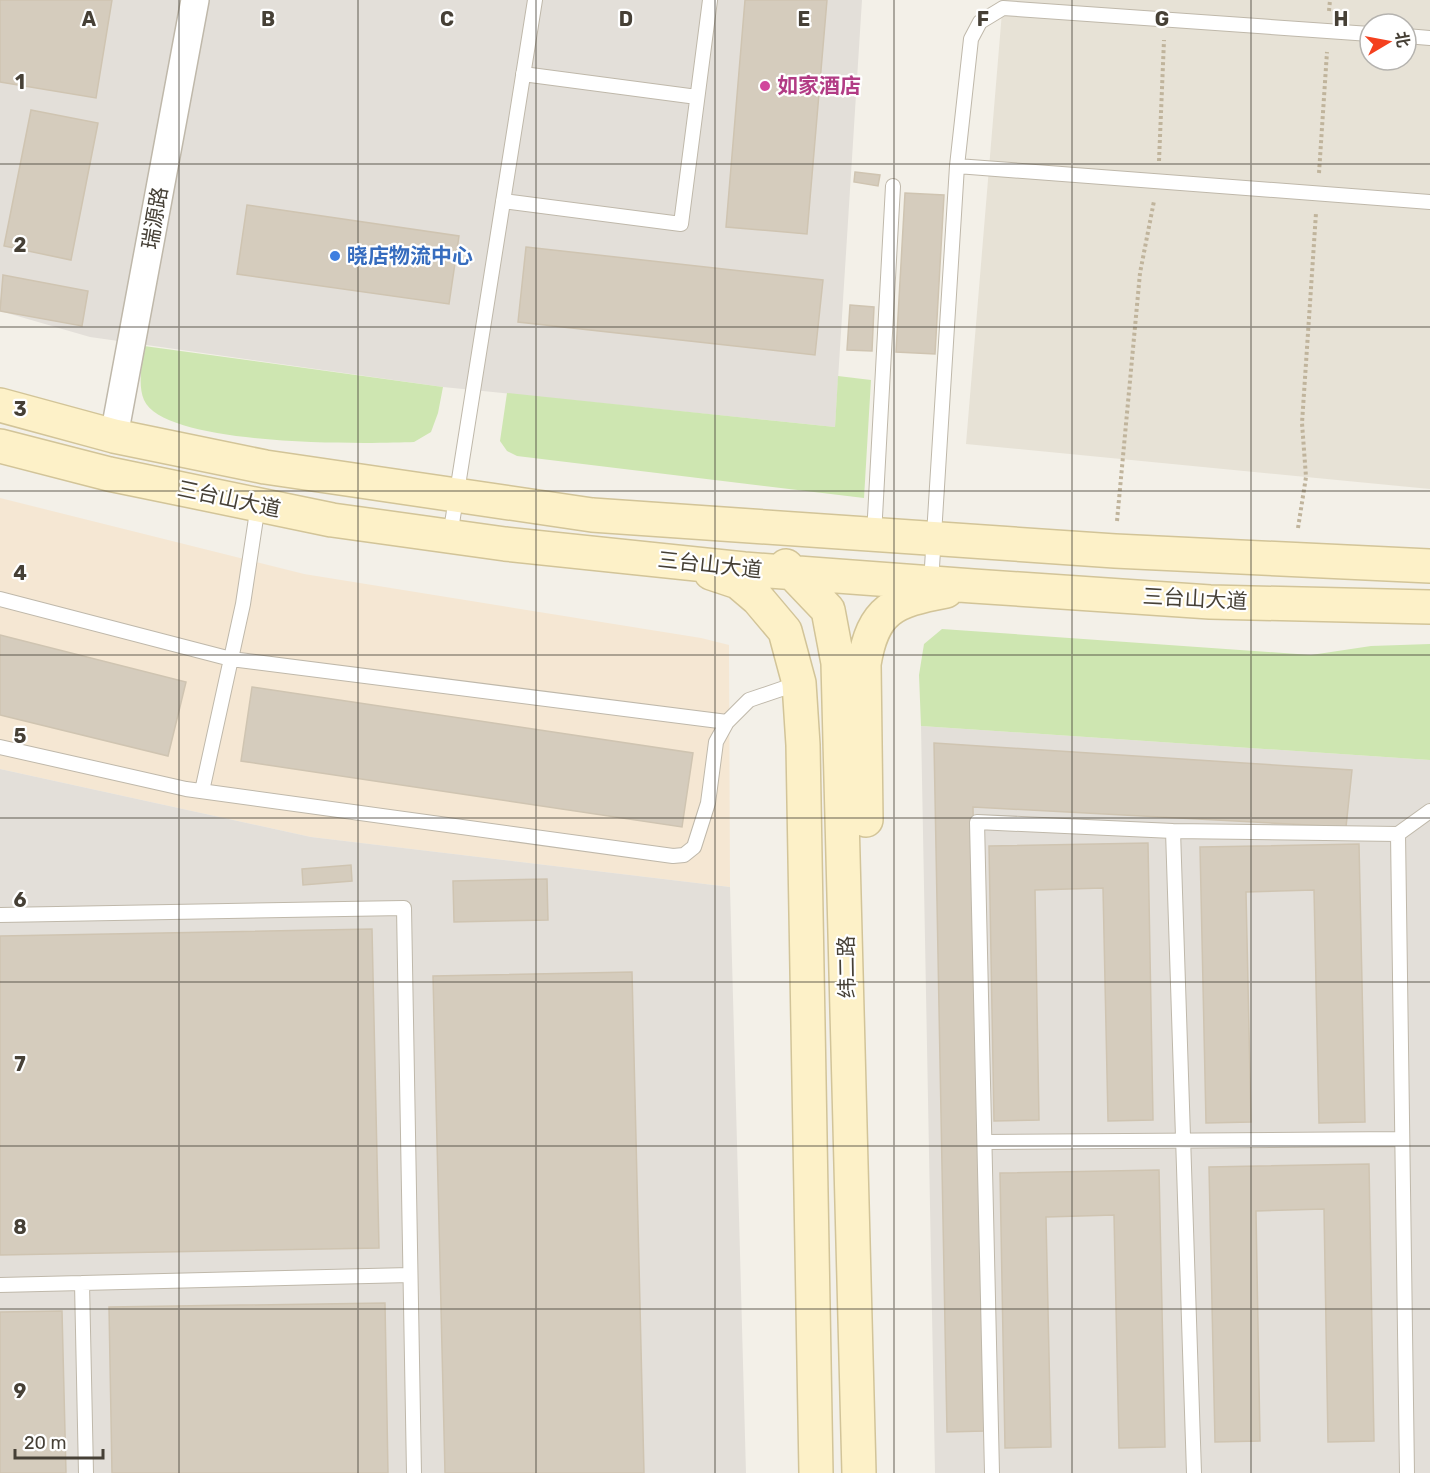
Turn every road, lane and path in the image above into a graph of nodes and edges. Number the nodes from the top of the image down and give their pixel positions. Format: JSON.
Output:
{"nodes":[{"id":1,"x":195,"y":0,"type":"edge"},
{"id":2,"x":535,"y":0,"type":"edge"},
{"id":3,"x":710,"y":0,"type":"edge"},
{"id":4,"x":1330,"y":0,"type":"edge"},
{"id":5,"x":1165,"y":19,"type":"junction"},
{"id":6,"x":1328,"y":31,"type":"junction"},
{"id":7,"x":1358,"y":33,"type":"edge"},
{"id":8,"x":523,"y":74,"type":"junction"},
{"id":9,"x":698,"y":97,"type":"junction"},
{"id":10,"x":957,"y":166,"type":"junction"},
{"id":11,"x":1158,"y":181,"type":"junction"},
{"id":12,"x":893,"y":186,"type":"dead end"},
{"id":13,"x":1317,"y":194,"type":"junction"},
{"id":14,"x":503,"y":201,"type":"junction"},
{"id":15,"x":1430,"y":202,"type":"edge"},
{"id":16,"x":0,"y":405,"type":"edge"},
{"id":17,"x":114,"y":436,"type":"junction"},
{"id":18,"x":0,"y":446,"type":"edge"},
{"id":19,"x":456,"y":495,"type":"junction"},
{"id":20,"x":258,"y":505,"type":"junction"},
{"id":21,"x":711,"y":524,"type":"junction"},
{"id":22,"x":450,"y":536,"type":"junction"},
{"id":23,"x":874,"y":536,"type":"junction"},
{"id":24,"x":934,"y":539,"type":"junction"},
{"id":25,"x":1115,"y":551,"type":"junction"},
{"id":26,"x":1293,"y":558,"type":"junction"},
{"id":27,"x":678,"y":562,"type":"junction"},
{"id":28,"x":1430,"y":566,"type":"edge"},
{"id":29,"x":794,"y":573,"type":"junction"},
{"id":30,"x":931,"y":583,"type":"junction"},
{"id":31,"x":973,"y":586,"type":"junction"},
{"id":32,"x":0,"y":599,"type":"edge"},
{"id":33,"x":1430,"y":606,"type":"edge"},
{"id":34,"x":231,"y":659,"type":"junction"},
{"id":35,"x":799,"y":683,"type":"junction"},
{"id":36,"x":727,"y":722,"type":"junction"},
{"id":37,"x":0,"y":747,"type":"edge"},
{"id":38,"x":202,"y":790,"type":"junction"},
{"id":39,"x":1430,"y":811,"type":"edge"},
{"id":40,"x":1173,"y":831,"type":"junction"},
{"id":41,"x":1398,"y":834,"type":"junction"},
{"id":42,"x":0,"y":915,"type":"edge"},
{"id":43,"x":849,"y":1036,"type":"junction"},
{"id":44,"x":1402,"y":1139,"type":"junction"},
{"id":45,"x":1183,"y":1141,"type":"junction"},
{"id":46,"x":985,"y":1142,"type":"junction"},
{"id":47,"x":410,"y":1275,"type":"junction"},
{"id":48,"x":82,"y":1283,"type":"junction"},
{"id":49,"x":0,"y":1285,"type":"edge"},
{"id":50,"x":86,"y":1473,"type":"edge"},
{"id":51,"x":414,"y":1473,"type":"edge"},
{"id":52,"x":816,"y":1473,"type":"edge"},
{"id":53,"x":859,"y":1473,"type":"edge"},
{"id":54,"x":992,"y":1473,"type":"edge"},
{"id":55,"x":1194,"y":1473,"type":"edge"},
{"id":56,"x":1407,"y":1473,"type":"edge"}],
"edges":[{"from":1,"to":17,"type":"street","name":"瑞源路"},
{"from":2,"to":8,"type":"lane"},
{"from":3,"to":9,"type":"lane"},
{"from":4,"to":6,"type":"path"},
{"from":5,"to":6,"type":"lane"},
{"from":5,"to":10,"type":"lane"},
{"from":5,"to":11,"type":"path"},
{"from":6,"to":7,"type":"lane"},
{"from":6,"to":13,"type":"path"},
{"from":8,"to":9,"type":"lane"},
{"from":8,"to":14,"type":"lane"},
{"from":9,"to":14,"type":"lane"},
{"from":10,"to":11,"type":"lane"},
{"from":10,"to":24,"type":"lane"},
{"from":11,"to":13,"type":"lane"},
{"from":11,"to":25,"type":"path"},
{"from":12,"to":23,"type":"lane"},
{"from":13,"to":15,"type":"lane"},
{"from":13,"to":26,"type":"path"},
{"from":14,"to":19,"type":"lane"},
{"from":16,"to":17,"type":"main road","name":"三台山大道"},
{"from":17,"to":19,"type":"main road","name":"三台山大道"},
{"from":18,"to":20,"type":"main road","name":"三台山大道"},
{"from":19,"to":21,"type":"main road","name":"三台山大道"},
{"from":19,"to":22,"type":"lane"},
{"from":20,"to":22,"type":"main road","name":"三台山大道"},
{"from":20,"to":34,"type":"lane"},
{"from":21,"to":23,"type":"main road","name":"三台山大道"},
{"from":21,"to":29,"type":"main road","name":"纬二路"},
{"from":22,"to":27,"type":"main road","name":"三台山大道"},
{"from":23,"to":24,"type":"main road","name":"三台山大道"},
{"from":24,"to":25,"type":"main road","name":"三台山大道"},
{"from":24,"to":30,"type":"lane"},
{"from":25,"to":26,"type":"main road","name":"三台山大道"},
{"from":26,"to":28,"type":"main road","name":"三台山大道"},
{"from":27,"to":29,"type":"main road","name":"三台山大道"},
{"from":27,"to":35,"type":"main road","name":"纬二路"},
{"from":29,"to":30,"type":"main road","name":"三台山大道"},
{"from":29,"to":43,"type":"main road","name":"纬二路"},
{"from":30,"to":31,"type":"main road","name":"三台山大道"},
{"from":31,"to":33,"type":"main road","name":"三台山大道"},
{"from":31,"to":43,"type":"main road"},
{"from":32,"to":34,"type":"lane"},
{"from":34,"to":36,"type":"lane"},
{"from":34,"to":38,"type":"lane"},
{"from":35,"to":36,"type":"lane"},
{"from":35,"to":52,"type":"main road","name":"纬二路"},
{"from":36,"to":38,"type":"lane"},
{"from":37,"to":38,"type":"lane"},
{"from":39,"to":41,"type":"lane"},
{"from":40,"to":41,"type":"lane"},
{"from":40,"to":45,"type":"lane"},
{"from":40,"to":46,"type":"lane"},
{"from":41,"to":44,"type":"lane"},
{"from":42,"to":47,"type":"lane"},
{"from":43,"to":53,"type":"main road","name":"纬二路"},
{"from":44,"to":45,"type":"lane"},
{"from":44,"to":56,"type":"lane"},
{"from":45,"to":46,"type":"lane"},
{"from":45,"to":55,"type":"lane"},
{"from":46,"to":54,"type":"lane"},
{"from":47,"to":48,"type":"lane"},
{"from":47,"to":51,"type":"lane"},
{"from":48,"to":49,"type":"lane"},
{"from":48,"to":50,"type":"lane"}]}
